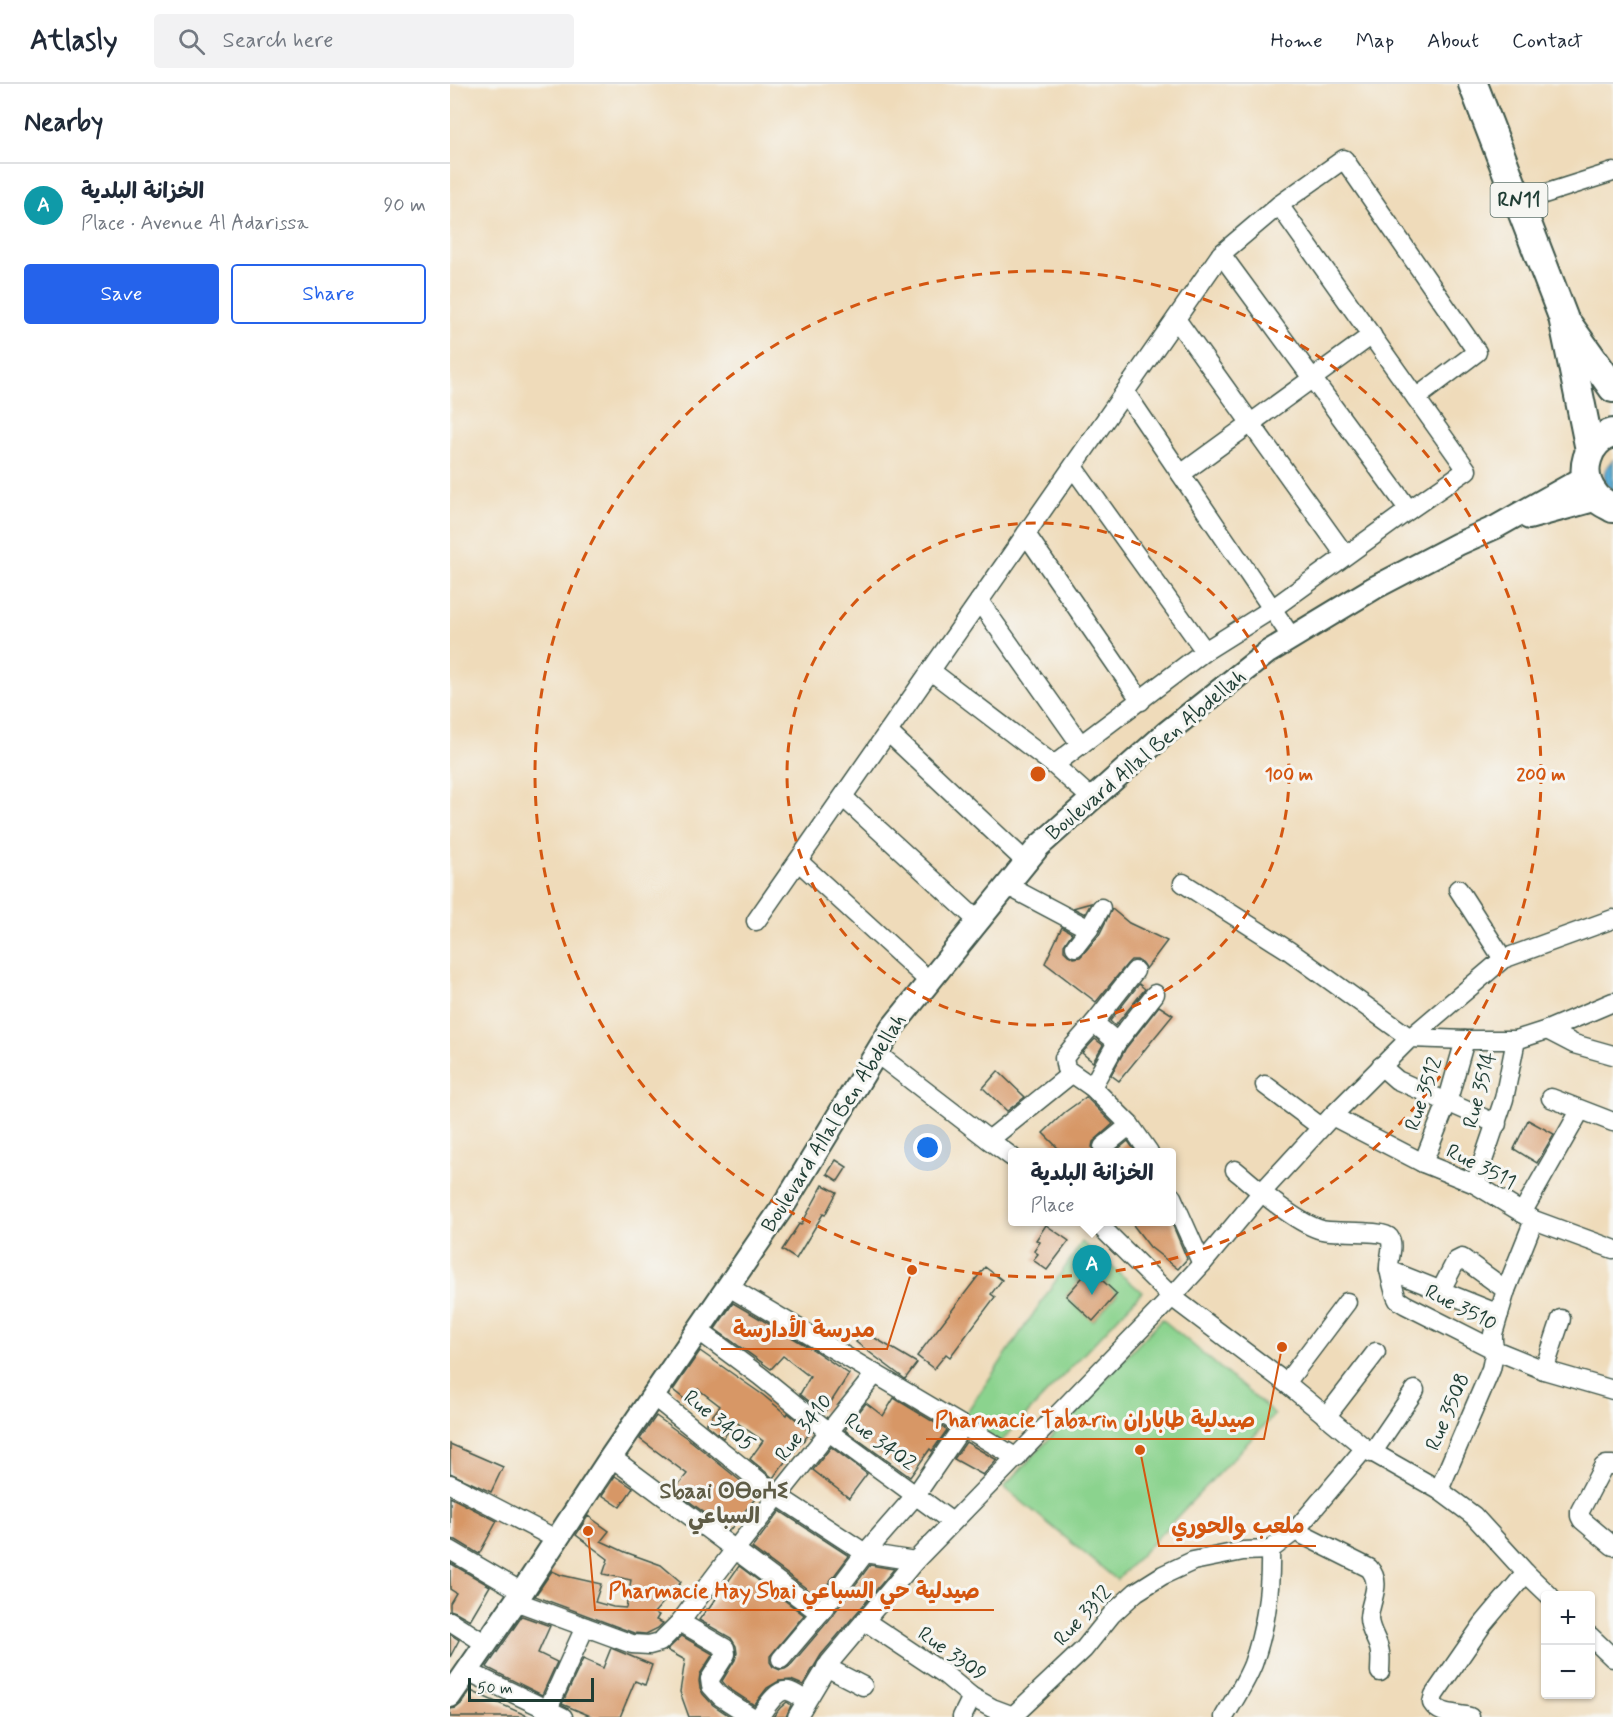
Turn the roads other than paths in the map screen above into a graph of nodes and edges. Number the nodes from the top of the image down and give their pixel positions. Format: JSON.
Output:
{"nodes":[{"id":1,"x":1473,"y":84,"type":"edge"},
{"id":2,"x":1613,"y":172,"type":"edge"},
{"id":3,"x":1519,"y":202,"type":"junction"},
{"id":4,"x":1279,"y":205,"type":"junction"},
{"id":5,"x":1221,"y":254,"type":"junction"},
{"id":6,"x":1563,"y":317,"type":"junction"},
{"id":7,"x":1176,"y":319,"type":"junction"},
{"id":8,"x":1372,"y":335,"type":"junction"},
{"id":9,"x":1312,"y":378,"type":"junction"},
{"id":10,"x":1613,"y":388,"type":"edge"},
{"id":11,"x":1125,"y":392,"type":"junction"},
{"id":12,"x":1416,"y":398,"type":"junction"},
{"id":13,"x":1250,"y":422,"type":"junction"},
{"id":14,"x":1613,"y":433,"type":"edge"},
{"id":15,"x":1588,"y":461,"type":"junction"},
{"id":16,"x":1073,"y":467,"type":"junction"},
{"id":17,"x":1180,"y":474,"type":"junction"},
{"id":18,"x":1609,"y":505,"type":"edge"},
{"id":19,"x":1409,"y":510,"type":"junction"},
{"id":20,"x":1496,"y":527,"type":"junction"},
{"id":21,"x":1026,"y":534,"type":"junction"},
{"id":22,"x":1345,"y":555,"type":"junction"},
{"id":23,"x":979,"y":601,"type":"junction"},
{"id":24,"x":1272,"y":609,"type":"junction"},
{"id":25,"x":1292,"y":638,"type":"junction"},
{"id":26,"x":1205,"y":651,"type":"junction"},
{"id":27,"x":931,"y":671,"type":"junction"},
{"id":28,"x":1141,"y":701,"type":"junction"},
{"id":29,"x":888,"y":732,"type":"junction"},
{"id":30,"x":1081,"y":745,"type":"junction"},
{"id":31,"x":1054,"y":765,"type":"junction"},
{"id":32,"x":843,"y":798,"type":"junction"},
{"id":33,"x":1091,"y":798,"type":"junction"},
{"id":34,"x":798,"y":861,"type":"junction"},
{"id":35,"x":1026,"y":862,"type":"junction"},
{"id":36,"x":1183,"y":883,"type":"dead end"},
{"id":37,"x":1006,"y":885,"type":"junction"},
{"id":38,"x":1458,"y":888,"type":"dead end"},
{"id":39,"x":1101,"y":908,"type":"dead end"},
{"id":40,"x":1613,"y":918,"type":"edge"},
{"id":41,"x":756,"y":921,"type":"dead end"},
{"id":42,"x":978,"y":921,"type":"junction"},
{"id":43,"x":1089,"y":929,"type":"junction"},
{"id":44,"x":1075,"y":947,"type":"dead end"},
{"id":45,"x":1503,"y":958,"type":"junction"},
{"id":46,"x":1135,"y":970,"type":"dead end"},
{"id":47,"x":929,"y":981,"type":"junction"},
{"id":48,"x":1155,"y":994,"type":"dead end"},
{"id":49,"x":1613,"y":1002,"type":"edge"},
{"id":50,"x":1094,"y":1023,"type":"junction"},
{"id":51,"x":1547,"y":1030,"type":"junction"},
{"id":52,"x":1410,"y":1038,"type":"junction"},
{"id":53,"x":1465,"y":1040,"type":"junction"},
{"id":54,"x":1516,"y":1040,"type":"junction"},
{"id":55,"x":1117,"y":1042,"type":"junction"},
{"id":56,"x":876,"y":1053,"type":"junction"},
{"id":57,"x":1613,"y":1055,"type":"edge"},
{"id":58,"x":1381,"y":1066,"type":"junction"},
{"id":59,"x":1068,"y":1072,"type":"junction"},
{"id":60,"x":1264,"y":1085,"type":"dead end"},
{"id":61,"x":1092,"y":1087,"type":"junction"},
{"id":62,"x":1551,"y":1098,"type":"dead end"},
{"id":63,"x":1447,"y":1103,"type":"junction"},
{"id":64,"x":1580,"y":1111,"type":"junction"},
{"id":65,"x":1327,"y":1122,"type":"junction"},
{"id":66,"x":1613,"y":1122,"type":"edge"},
{"id":67,"x":1497,"y":1124,"type":"junction"},
{"id":68,"x":1130,"y":1125,"type":"junction"},
{"id":69,"x":989,"y":1140,"type":"junction"},
{"id":70,"x":1104,"y":1148,"type":"edge"},
{"id":71,"x":1146,"y":1148,"type":"edge"},
{"id":72,"x":1008,"y":1154,"type":"edge"},
{"id":73,"x":1423,"y":1163,"type":"junction"},
{"id":74,"x":1235,"y":1170,"type":"dead end"},
{"id":75,"x":1474,"y":1184,"type":"junction"},
{"id":76,"x":1262,"y":1192,"type":"junction"},
{"id":77,"x":1176,"y":1206,"type":"edge"},
{"id":78,"x":1528,"y":1217,"type":"junction"},
{"id":79,"x":1101,"y":1226,"type":"edge"},
{"id":80,"x":1613,"y":1249,"type":"edge"},
{"id":81,"x":1202,"y":1264,"type":"junction"},
{"id":82,"x":1389,"y":1270,"type":"junction"},
{"id":83,"x":729,"y":1287,"type":"junction"},
{"id":84,"x":1441,"y":1290,"type":"junction"},
{"id":85,"x":1506,"y":1290,"type":"junction"},
{"id":86,"x":1172,"y":1297,"type":"junction"},
{"id":87,"x":1347,"y":1302,"type":"dead end"},
{"id":88,"x":1499,"y":1314,"type":"junction"},
{"id":89,"x":1561,"y":1319,"type":"dead end"},
{"id":90,"x":698,"y":1330,"type":"junction"},
{"id":91,"x":1495,"y":1350,"type":"junction"},
{"id":92,"x":1376,"y":1352,"type":"dead end"},
{"id":93,"x":1544,"y":1370,"type":"junction"},
{"id":94,"x":876,"y":1374,"type":"junction"},
{"id":95,"x":1286,"y":1383,"type":"junction"},
{"id":96,"x":1613,"y":1389,"type":"edge"},
{"id":97,"x":1415,"y":1390,"type":"dead end"},
{"id":98,"x":653,"y":1396,"type":"junction"},
{"id":99,"x":1326,"y":1417,"type":"junction"},
{"id":100,"x":963,"y":1426,"type":"junction"},
{"id":101,"x":829,"y":1432,"type":"junction"},
{"id":102,"x":1368,"y":1450,"type":"junction"},
{"id":103,"x":611,"y":1457,"type":"junction"},
{"id":104,"x":1017,"y":1458,"type":"junction"},
{"id":105,"x":1613,"y":1465,"type":"edge"},
{"id":106,"x":450,"y":1484,"type":"edge"},
{"id":107,"x":1439,"y":1490,"type":"junction"},
{"id":108,"x":778,"y":1496,"type":"junction"},
{"id":109,"x":915,"y":1496,"type":"junction"},
{"id":110,"x":952,"y":1522,"type":"junction"},
{"id":111,"x":1295,"y":1531,"type":"junction"},
{"id":112,"x":556,"y":1539,"type":"junction"},
{"id":113,"x":1613,"y":1546,"type":"edge"},
{"id":114,"x":450,"y":1550,"type":"edge"},
{"id":115,"x":735,"y":1550,"type":"junction"},
{"id":116,"x":1270,"y":1550,"type":"junction"},
{"id":117,"x":865,"y":1553,"type":"junction"},
{"id":118,"x":915,"y":1562,"type":"junction"},
{"id":119,"x":1527,"y":1573,"type":"junction"},
{"id":120,"x":1546,"y":1591,"type":"edge"},
{"id":121,"x":519,"y":1597,"type":"junction"},
{"id":122,"x":820,"y":1613,"type":"junction"},
{"id":123,"x":450,"y":1621,"type":"edge"},
{"id":124,"x":865,"y":1621,"type":"junction"},
{"id":125,"x":680,"y":1622,"type":"junction"},
{"id":126,"x":585,"y":1627,"type":"junction"},
{"id":127,"x":1595,"y":1639,"type":"edge"},
{"id":128,"x":486,"y":1644,"type":"junction"},
{"id":129,"x":1610,"y":1648,"type":"edge"},
{"id":130,"x":782,"y":1659,"type":"dead end"},
{"id":131,"x":826,"y":1667,"type":"junction"},
{"id":132,"x":1380,"y":1672,"type":"dead end"},
{"id":133,"x":456,"y":1683,"type":"edge"},
{"id":134,"x":863,"y":1686,"type":"dead end"},
{"id":135,"x":972,"y":1697,"type":"junction"},
{"id":136,"x":803,"y":1711,"type":"edge"},
{"id":137,"x":556,"y":1713,"type":"edge"},
{"id":138,"x":1015,"y":1716,"type":"edge"},
{"id":139,"x":752,"y":1717,"type":"edge"},
{"id":140,"x":759,"y":1717,"type":"edge"},
{"id":141,"x":963,"y":1717,"type":"edge"},
{"id":142,"x":1224,"y":1717,"type":"edge"},
{"id":143,"x":1470,"y":1717,"type":"edge"}],
"edges":[{"from":1,"to":3,"type":"main road","number":"RN11"},
{"from":2,"to":3,"type":"street"},
{"from":3,"to":6,"type":"main road","number":"RN11"},
{"from":4,"to":5,"type":"street"},
{"from":4,"to":8,"type":"street"},
{"from":4,"to":12,"type":"street"},
{"from":5,"to":7,"type":"street"},
{"from":5,"to":9,"type":"street"},
{"from":6,"to":10,"type":"main road","number":"RN11"},
{"from":6,"to":15,"type":"main road","number":"RN11"},
{"from":7,"to":11,"type":"street"},
{"from":7,"to":13,"type":"street"},
{"from":8,"to":9,"type":"street"},
{"from":8,"to":12,"type":"street"},
{"from":9,"to":13,"type":"street"},
{"from":9,"to":19,"type":"street"},
{"from":11,"to":16,"type":"street"},
{"from":11,"to":17,"type":"street"},
{"from":12,"to":19,"type":"street"},
{"from":13,"to":17,"type":"street"},
{"from":13,"to":22,"type":"street"},
{"from":14,"to":15,"type":"main road"},
{"from":15,"to":18,"type":"main road","number":"RN11"},
{"from":15,"to":20,"type":"street","name":"Boulevard Allal Ben Abdellah"},
{"from":16,"to":21,"type":"street"},
{"from":16,"to":26,"type":"street"},
{"from":17,"to":24,"type":"street"},
{"from":18,"to":20,"type":"street","name":"Boulevard Allal Ben Abdellah"},
{"from":19,"to":22,"type":"street"},
{"from":20,"to":25,"type":"street","name":"Boulevard Allal Ben Abdellah"},
{"from":21,"to":23,"type":"street"},
{"from":21,"to":28,"type":"street"},
{"from":22,"to":24,"type":"street"},
{"from":23,"to":27,"type":"street"},
{"from":23,"to":30,"type":"street"},
{"from":24,"to":25,"type":"street"},
{"from":24,"to":26,"type":"street"},
{"from":25,"to":33,"type":"street","name":"Boulevard Allal Ben Abdellah"},
{"from":26,"to":28,"type":"street"},
{"from":27,"to":29,"type":"street"},
{"from":27,"to":31,"type":"street"},
{"from":28,"to":30,"type":"street"},
{"from":29,"to":32,"type":"street"},
{"from":29,"to":35,"type":"street"},
{"from":30,"to":31,"type":"street"},
{"from":31,"to":33,"type":"street"},
{"from":32,"to":34,"type":"street"},
{"from":32,"to":42,"type":"street"},
{"from":33,"to":35,"type":"street","name":"Boulevard Allal Ben Abdellah"},
{"from":34,"to":41,"type":"street"},
{"from":34,"to":47,"type":"street"},
{"from":35,"to":37,"type":"street","name":"Boulevard Allal Ben Abdellah"},
{"from":36,"to":52,"type":"street"},
{"from":37,"to":42,"type":"street","name":"Boulevard Allal Ben Abdellah"},
{"from":37,"to":43,"type":"street"},
{"from":38,"to":45,"type":"street"},
{"from":39,"to":43,"type":"street"},
{"from":40,"to":45,"type":"street"},
{"from":42,"to":47,"type":"street","name":"Boulevard Allal Ben Abdellah"},
{"from":43,"to":44,"type":"street"},
{"from":45,"to":52,"type":"street"},
{"from":46,"to":50,"type":"street"},
{"from":47,"to":56,"type":"street","name":"Boulevard Allal Ben Abdellah"},
{"from":48,"to":55,"type":"street"},
{"from":49,"to":51,"type":"street"},
{"from":50,"to":55,"type":"street"},
{"from":50,"to":59,"type":"street"},
{"from":51,"to":54,"type":"street"},
{"from":51,"to":57,"type":"street"},
{"from":52,"to":53,"type":"street"},
{"from":52,"to":58,"type":"street"},
{"from":53,"to":54,"type":"street"},
{"from":53,"to":63,"type":"street","name":"Rue 3512"},
{"from":54,"to":67,"type":"street","name":"Rue 3514"},
{"from":55,"to":61,"type":"street"},
{"from":56,"to":69,"type":"street"},
{"from":56,"to":83,"type":"street","name":"Boulevard Allal Ben Abdellah"},
{"from":58,"to":63,"type":"street"},
{"from":58,"to":65,"type":"street"},
{"from":59,"to":61,"type":"street"},
{"from":59,"to":69,"type":"street"},
{"from":60,"to":65,"type":"street","name":"Rue 3511"},
{"from":61,"to":68,"type":"street"},
{"from":62,"to":64,"type":"street"},
{"from":63,"to":67,"type":"street"},
{"from":63,"to":73,"type":"street","name":"Rue 3512"},
{"from":64,"to":66,"type":"street"},
{"from":64,"to":78,"type":"street","name":"Rue 3508"},
{"from":65,"to":73,"type":"street","name":"Rue 3511"},
{"from":65,"to":76,"type":"street"},
{"from":67,"to":75,"type":"street","name":"Rue 3514"},
{"from":68,"to":70,"type":"street"},
{"from":68,"to":71,"type":"street"},
{"from":69,"to":72,"type":"street"},
{"from":73,"to":75,"type":"street","name":"Rue 3511"},
{"from":74,"to":76,"type":"street"},
{"from":75,"to":78,"type":"street","name":"Rue 3511"},
{"from":76,"to":81,"type":"street"},
{"from":76,"to":82,"type":"street","name":"Rue 3510"},
{"from":77,"to":81,"type":"street"},
{"from":78,"to":80,"type":"street","name":"Rue 3511"},
{"from":78,"to":85,"type":"street","name":"Rue 3508"},
{"from":79,"to":86,"type":"street"},
{"from":81,"to":86,"type":"street"},
{"from":82,"to":84,"type":"street"},
{"from":82,"to":91,"type":"street","name":"Rue 3510"},
{"from":83,"to":90,"type":"street","name":"Boulevard Allal Ben Abdellah"},
{"from":83,"to":94,"type":"street"},
{"from":84,"to":85,"type":"street"},
{"from":84,"to":88,"type":"street"},
{"from":85,"to":88,"type":"street","name":"Rue 3508"},
{"from":86,"to":95,"type":"street"},
{"from":86,"to":104,"type":"street"},
{"from":87,"to":95,"type":"street"},
{"from":88,"to":91,"type":"street","name":"Rue 3508"},
{"from":89,"to":93,"type":"street"},
{"from":90,"to":98,"type":"street","name":"Boulevard Allal Ben Abdellah"},
{"from":90,"to":101,"type":"street","name":"Rue 3402"},
{"from":91,"to":93,"type":"street","name":"Rue 3510"},
{"from":91,"to":107,"type":"street","name":"Rue 3508"},
{"from":92,"to":99,"type":"street"},
{"from":93,"to":96,"type":"street","name":"Rue 3510"},
{"from":94,"to":100,"type":"street"},
{"from":94,"to":101,"type":"street","name":"Rue 3410"},
{"from":95,"to":99,"type":"street"},
{"from":97,"to":102,"type":"street"},
{"from":98,"to":103,"type":"street","name":"Boulevard Allal Ben Abdellah"},
{"from":98,"to":108,"type":"street","name":"Rue 3405"},
{"from":99,"to":102,"type":"street"},
{"from":100,"to":104,"type":"street"},
{"from":100,"to":109,"type":"street"},
{"from":101,"to":108,"type":"street","name":"Rue 3410"},
{"from":101,"to":109,"type":"street","name":"Rue 3402"},
{"from":102,"to":107,"type":"street"},
{"from":102,"to":111,"type":"street"},
{"from":103,"to":112,"type":"street","name":"Boulevard Allal Ben Abdellah"},
{"from":103,"to":115,"type":"street"},
{"from":104,"to":110,"type":"street"},
{"from":105,"to":113,"type":"street"},
{"from":106,"to":112,"type":"street"},
{"from":107,"to":119,"type":"street"},
{"from":108,"to":115,"type":"street","name":"Rue 3410"},
{"from":108,"to":117,"type":"street","name":"Rue 3405"},
{"from":109,"to":110,"type":"street","name":"Rue 3402"},
{"from":109,"to":117,"type":"street"},
{"from":110,"to":118,"type":"street"},
{"from":111,"to":116,"type":"street"},
{"from":111,"to":132,"type":"street"},
{"from":112,"to":121,"type":"street","name":"Boulevard Allal Ben Abdellah"},
{"from":114,"to":121,"type":"street","name":"Rue 3410"},
{"from":115,"to":122,"type":"street"},
{"from":115,"to":125,"type":"street","name":"Rue 3410"},
{"from":116,"to":138,"type":"street","name":"Rue 3312"},
{"from":116,"to":142,"type":"street"},
{"from":117,"to":118,"type":"street","name":"Rue 3405"},
{"from":117,"to":122,"type":"street"},
{"from":118,"to":124,"type":"street"},
{"from":119,"to":120,"type":"street"},
{"from":119,"to":143,"type":"street"},
{"from":121,"to":126,"type":"street","name":"Rue 3410"},
{"from":121,"to":128,"type":"street","name":"Boulevard Allal Ben Abdellah"},
{"from":122,"to":130,"type":"street"},
{"from":123,"to":128,"type":"street"},
{"from":124,"to":131,"type":"street"},
{"from":124,"to":135,"type":"street","name":"Rue 3309"},
{"from":125,"to":126,"type":"street","name":"Rue 3410"},
{"from":125,"to":139,"type":"street"},
{"from":126,"to":137,"type":"street"},
{"from":127,"to":129,"type":"street"},
{"from":128,"to":133,"type":"street","name":"Boulevard Allal Ben Abdellah"},
{"from":131,"to":134,"type":"street"},
{"from":131,"to":136,"type":"street"},
{"from":133,"to":137,"type":"street"},
{"from":135,"to":138,"type":"street","name":"Rue 3309"},
{"from":135,"to":141,"type":"street"},
{"from":136,"to":140,"type":"street"}]}
